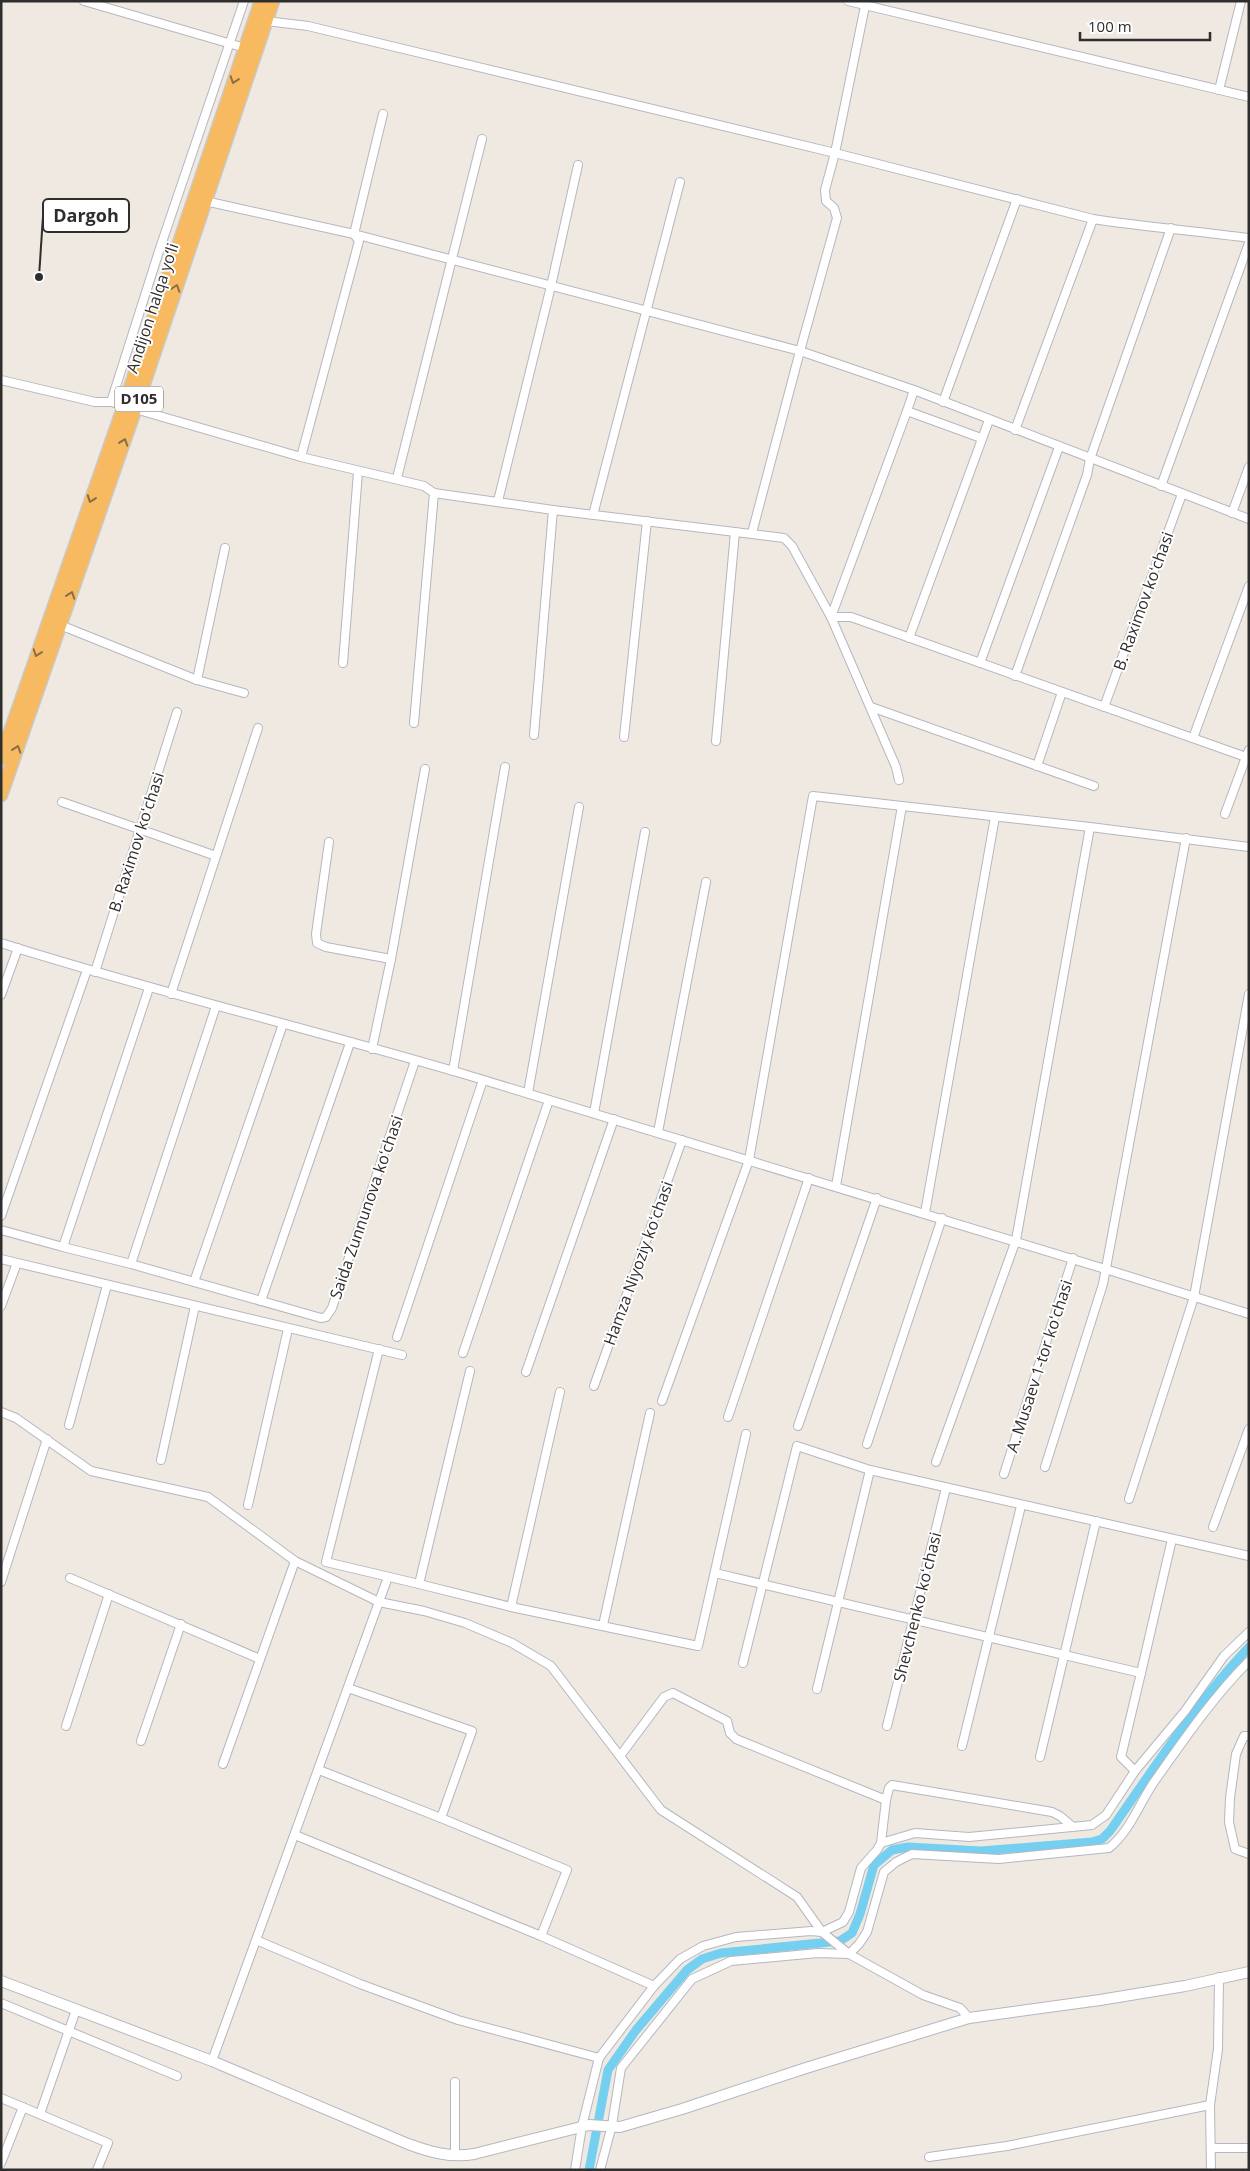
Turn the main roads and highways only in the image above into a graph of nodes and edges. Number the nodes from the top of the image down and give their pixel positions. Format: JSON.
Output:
{"nodes":[{"id":1,"x":261,"y":1,"type":"edge"},
{"id":2,"x":273,"y":1,"type":"edge"},
{"id":3,"x":124,"y":406,"type":"junction"},
{"id":4,"x":1,"y":758,"type":"edge"},
{"id":5,"x":1,"y":795,"type":"edge"}],
"edges":[{"from":1,"to":3,"type":"highway","name":"Andijon halqa yo‘li","number":"D105","one_way":true},
{"from":3,"to":2,"type":"highway","name":"Andijon halqa yo‘li","number":"D105","one_way":true},
{"from":3,"to":4,"type":"highway","name":"Andijon halqa yo‘li","number":"D105","one_way":true},
{"from":5,"to":3,"type":"highway","name":"Andijon halqa yo‘li","number":"D105","one_way":true}]}
